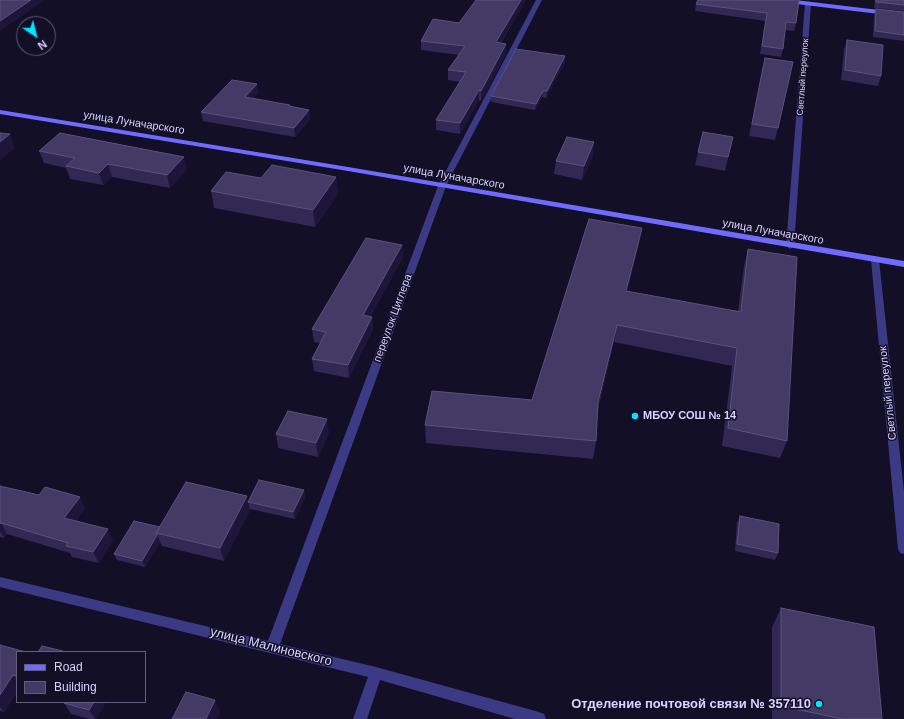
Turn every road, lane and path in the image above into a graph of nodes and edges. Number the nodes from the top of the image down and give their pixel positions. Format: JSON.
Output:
{"nodes":[{"id":1,"x":539,"y":0,"type":"edge"},
{"id":2,"x":780,"y":0,"type":"edge"},
{"id":3,"x":808,"y":3,"type":"junction"},
{"id":4,"x":904,"y":15,"type":"edge"},
{"id":5,"x":0,"y":112,"type":"edge"},
{"id":6,"x":442,"y":186,"type":"junction"},
{"id":7,"x":790,"y":246,"type":"junction"},
{"id":8,"x":875,"y":260,"type":"junction"},
{"id":9,"x":904,"y":264,"type":"edge"},
{"id":10,"x":904,"y":549,"type":"edge"},
{"id":11,"x":0,"y":582,"type":"edge"},
{"id":12,"x":272,"y":647,"type":"junction"},
{"id":13,"x":376,"y":673,"type":"junction"},
{"id":14,"x":360,"y":719,"type":"edge"},
{"id":15,"x":540,"y":719,"type":"edge"}],
"edges":[{"from":1,"to":6,"type":"street","name":"переулок Циглера"},
{"from":2,"to":3,"type":"street"},
{"from":3,"to":4,"type":"street"},
{"from":3,"to":7,"type":"street","name":"Светлый переулок"},
{"from":5,"to":6,"type":"street","name":"улица Луначарского"},
{"from":6,"to":7,"type":"street","name":"улица Луначарского"},
{"from":6,"to":12,"type":"street","name":"переулок Циглера"},
{"from":7,"to":8,"type":"street","name":"улица Луначарского"},
{"from":8,"to":9,"type":"street","name":"улица Луначарского"},
{"from":8,"to":10,"type":"street","name":"Светлый переулок"},
{"from":11,"to":12,"type":"street","name":"улица Малиновского"},
{"from":12,"to":13,"type":"street","name":"улица Малиновского"},
{"from":13,"to":14,"type":"street"},
{"from":13,"to":15,"type":"street","name":"улица Малиновского"}]}
